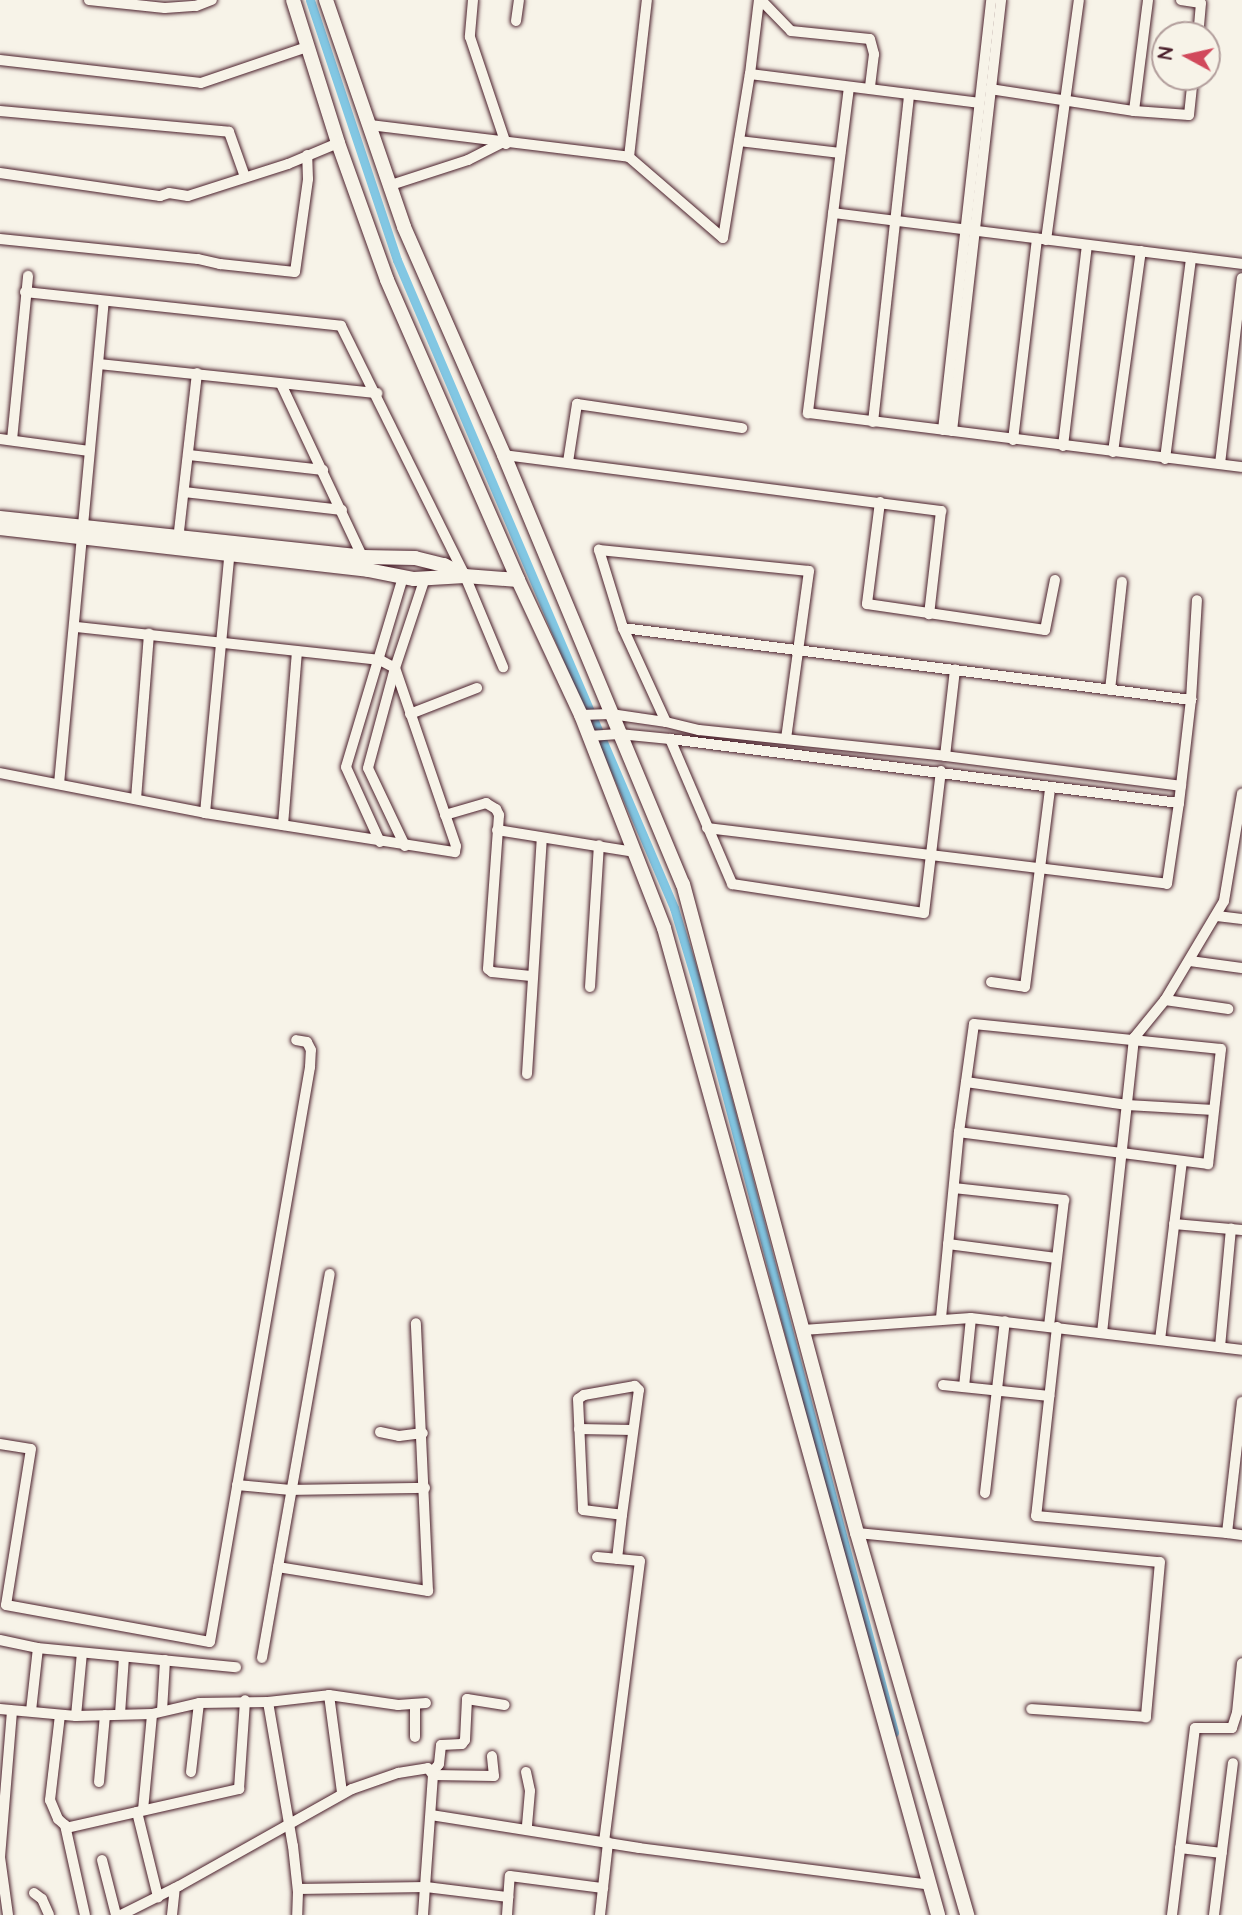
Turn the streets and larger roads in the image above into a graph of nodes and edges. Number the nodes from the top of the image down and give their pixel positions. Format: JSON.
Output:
{"nodes":[{"id":1,"x":89,"y":0,"type":"edge"},
{"id":2,"x":212,"y":0,"type":"edge"},
{"id":3,"x":293,"y":0,"type":"edge"},
{"id":4,"x":326,"y":0,"type":"edge"},
{"id":5,"x":474,"y":0,"type":"edge"},
{"id":6,"x":519,"y":0,"type":"edge"},
{"id":7,"x":647,"y":0,"type":"edge"},
{"id":8,"x":760,"y":0,"type":"edge"},
{"id":9,"x":991,"y":0,"type":"edge"},
{"id":10,"x":1002,"y":0,"type":"edge"},
{"id":11,"x":1079,"y":0,"type":"edge"},
{"id":12,"x":1148,"y":0,"type":"edge"},
{"id":13,"x":1181,"y":0,"type":"edge"},
{"id":14,"x":1202,"y":1,"type":"edge"},
{"id":15,"x":177,"y":3,"type":"edge"},
{"id":16,"x":516,"y":21,"type":"dead end"},
{"id":17,"x":1200,"y":21,"type":"edge"},
{"id":18,"x":307,"y":47,"type":"junction"},
{"id":19,"x":0,"y":60,"type":"edge"},
{"id":20,"x":750,"y":74,"type":"junction"},
{"id":21,"x":849,"y":87,"type":"junction"},
{"id":22,"x":870,"y":89,"type":"junction"},
{"id":23,"x":990,"y":89,"type":"junction"},
{"id":24,"x":1192,"y":91,"type":"edge"},
{"id":25,"x":909,"y":94,"type":"junction"},
{"id":26,"x":1067,"y":101,"type":"junction"},
{"id":27,"x":978,"y":103,"type":"junction"},
{"id":28,"x":0,"y":111,"type":"edge"},
{"id":29,"x":1134,"y":111,"type":"junction"},
{"id":30,"x":370,"y":125,"type":"junction"},
{"id":31,"x":739,"y":141,"type":"junction"},
{"id":32,"x":338,"y":143,"type":"junction"},
{"id":33,"x":504,"y":143,"type":"junction"},
{"id":34,"x":840,"y":153,"type":"junction"},
{"id":35,"x":307,"y":155,"type":"junction"},
{"id":36,"x":629,"y":158,"type":"junction"},
{"id":37,"x":0,"y":173,"type":"edge"},
{"id":38,"x":245,"y":177,"type":"junction"},
{"id":39,"x":391,"y":185,"type":"junction"},
{"id":40,"x":833,"y":213,"type":"junction"},
{"id":41,"x":895,"y":219,"type":"junction"},
{"id":42,"x":968,"y":228,"type":"junction"},
{"id":43,"x":0,"y":239,"type":"edge"},
{"id":44,"x":1041,"y":239,"type":"junction"},
{"id":45,"x":1087,"y":245,"type":"junction"},
{"id":46,"x":1141,"y":251,"type":"junction"},
{"id":47,"x":1191,"y":258,"type":"junction"},
{"id":48,"x":1242,"y":264,"type":"edge"},
{"id":49,"x":27,"y":276,"type":"dead end"},
{"id":50,"x":1242,"y":278,"type":"edge"},
{"id":51,"x":25,"y":292,"type":"junction"},
{"id":52,"x":104,"y":301,"type":"junction"},
{"id":53,"x":99,"y":364,"type":"junction"},
{"id":54,"x":197,"y":373,"type":"junction"},
{"id":55,"x":281,"y":384,"type":"junction"},
{"id":56,"x":376,"y":393,"type":"junction"},
{"id":57,"x":873,"y":422,"type":"junction"},
{"id":58,"x":742,"y":428,"type":"dead end"},
{"id":59,"x":947,"y":431,"type":"junction"},
{"id":60,"x":0,"y":439,"type":"edge"},
{"id":61,"x":12,"y":440,"type":"junction"},
{"id":62,"x":1013,"y":440,"type":"junction"},
{"id":63,"x":1063,"y":446,"type":"junction"},
{"id":64,"x":89,"y":451,"type":"junction"},
{"id":65,"x":1113,"y":452,"type":"junction"},
{"id":66,"x":188,"y":455,"type":"junction"},
{"id":67,"x":504,"y":455,"type":"junction"},
{"id":68,"x":1165,"y":459,"type":"junction"},
{"id":69,"x":568,"y":462,"type":"junction"},
{"id":70,"x":1220,"y":464,"type":"junction"},
{"id":71,"x":1242,"y":467,"type":"edge"},
{"id":72,"x":323,"y":470,"type":"junction"},
{"id":73,"x":184,"y":492,"type":"junction"},
{"id":74,"x":880,"y":502,"type":"junction"},
{"id":75,"x":342,"y":510,"type":"junction"},
{"id":76,"x":1,"y":523,"type":"edge"},
{"id":77,"x":85,"y":533,"type":"junction"},
{"id":78,"x":0,"y":535,"type":"edge"},
{"id":79,"x":177,"y":542,"type":"junction"},
{"id":80,"x":230,"y":548,"type":"junction"},
{"id":81,"x":366,"y":564,"type":"junction"},
{"id":82,"x":466,"y":576,"type":"junction"},
{"id":83,"x":403,"y":578,"type":"junction"},
{"id":84,"x":425,"y":578,"type":"junction"},
{"id":85,"x":518,"y":580,"type":"junction"},
{"id":86,"x":1055,"y":580,"type":"dead end"},
{"id":87,"x":1122,"y":582,"type":"dead end"},
{"id":88,"x":1197,"y":600,"type":"dead end"},
{"id":89,"x":929,"y":614,"type":"junction"},
{"id":90,"x":75,"y":627,"type":"junction"},
{"id":91,"x":623,"y":628,"type":"junction"},
{"id":92,"x":149,"y":634,"type":"junction"},
{"id":93,"x":223,"y":643,"type":"junction"},
{"id":94,"x":798,"y":651,"type":"junction"},
{"id":95,"x":297,"y":652,"type":"junction"},
{"id":96,"x":380,"y":660,"type":"junction"},
{"id":97,"x":503,"y":667,"type":"dead end"},
{"id":98,"x":395,"y":668,"type":"junction"},
{"id":99,"x":955,"y":670,"type":"junction"},
{"id":100,"x":477,"y":688,"type":"dead end"},
{"id":101,"x":1111,"y":690,"type":"junction"},
{"id":102,"x":1191,"y":700,"type":"junction"},
{"id":103,"x":410,"y":714,"type":"junction"},
{"id":104,"x":607,"y":714,"type":"junction"},
{"id":105,"x":585,"y":715,"type":"junction"},
{"id":106,"x":666,"y":722,"type":"junction"},
{"id":107,"x":592,"y":735,"type":"junction"},
{"id":108,"x":616,"y":735,"type":"junction"},
{"id":109,"x":786,"y":738,"type":"junction"},
{"id":110,"x":670,"y":739,"type":"junction"},
{"id":111,"x":945,"y":756,"type":"junction"},
{"id":112,"x":941,"y":771,"type":"junction"},
{"id":113,"x":0,"y":773,"type":"edge"},
{"id":114,"x":59,"y":784,"type":"junction"},
{"id":115,"x":1181,"y":786,"type":"junction"},
{"id":116,"x":1050,"y":788,"type":"junction"},
{"id":117,"x":1242,"y":794,"type":"edge"},
{"id":118,"x":136,"y":799,"type":"junction"},
{"id":119,"x":1178,"y":803,"type":"junction"},
{"id":120,"x":205,"y":814,"type":"junction"},
{"id":121,"x":444,"y":815,"type":"junction"},
{"id":122,"x":283,"y":825,"type":"junction"},
{"id":123,"x":707,"y":828,"type":"junction"},
{"id":124,"x":497,"y":830,"type":"junction"},
{"id":125,"x":542,"y":838,"type":"junction"},
{"id":126,"x":380,"y":842,"type":"junction"},
{"id":127,"x":600,"y":845,"type":"junction"},
{"id":128,"x":405,"y":846,"type":"junction"},
{"id":129,"x":635,"y":852,"type":"junction"},
{"id":130,"x":931,"y":855,"type":"junction"},
{"id":131,"x":1040,"y":869,"type":"junction"},
{"id":132,"x":1217,"y":916,"type":"junction"},
{"id":133,"x":1242,"y":919,"type":"edge"},
{"id":134,"x":1190,"y":961,"type":"junction"},
{"id":135,"x":1242,"y":968,"type":"edge"},
{"id":136,"x":531,"y":976,"type":"junction"},
{"id":137,"x":991,"y":982,"type":"dead end"},
{"id":138,"x":590,"y":987,"type":"dead end"},
{"id":139,"x":1165,"y":1000,"type":"junction"},
{"id":140,"x":1228,"y":1009,"type":"dead end"},
{"id":141,"x":1134,"y":1038,"type":"junction"},
{"id":142,"x":296,"y":1040,"type":"dead end"},
{"id":143,"x":527,"y":1074,"type":"dead end"},
{"id":144,"x":966,"y":1082,"type":"junction"},
{"id":145,"x":1127,"y":1105,"type":"junction"},
{"id":146,"x":1214,"y":1110,"type":"junction"},
{"id":147,"x":959,"y":1132,"type":"junction"},
{"id":148,"x":1122,"y":1155,"type":"junction"},
{"id":149,"x":1182,"y":1161,"type":"junction"},
{"id":150,"x":954,"y":1188,"type":"junction"},
{"id":151,"x":1174,"y":1224,"type":"junction"},
{"id":152,"x":1236,"y":1229,"type":"edge"},
{"id":153,"x":948,"y":1244,"type":"junction"},
{"id":154,"x":1056,"y":1258,"type":"junction"},
{"id":155,"x":330,"y":1274,"type":"dead end"},
{"id":156,"x":941,"y":1318,"type":"junction"},
{"id":157,"x":971,"y":1318,"type":"junction"},
{"id":158,"x":1005,"y":1321,"type":"junction"},
{"id":159,"x":416,"y":1323,"type":"dead end"},
{"id":160,"x":1053,"y":1327,"type":"junction"},
{"id":161,"x":803,"y":1330,"type":"junction"},
{"id":162,"x":1102,"y":1333,"type":"junction"},
{"id":163,"x":1160,"y":1340,"type":"junction"},
{"id":164,"x":1220,"y":1348,"type":"junction"},
{"id":165,"x":1242,"y":1350,"type":"edge"},
{"id":166,"x":943,"y":1385,"type":"dead end"},
{"id":167,"x":964,"y":1387,"type":"junction"},
{"id":168,"x":997,"y":1390,"type":"junction"},
{"id":169,"x":1049,"y":1396,"type":"junction"},
{"id":170,"x":1242,"y":1402,"type":"edge"},
{"id":171,"x":579,"y":1429,"type":"junction"},
{"id":172,"x":633,"y":1430,"type":"junction"},
{"id":173,"x":380,"y":1432,"type":"dead end"},
{"id":174,"x":422,"y":1433,"type":"junction"},
{"id":175,"x":0,"y":1444,"type":"edge"},
{"id":176,"x":237,"y":1485,"type":"junction"},
{"id":177,"x":425,"y":1488,"type":"junction"},
{"id":178,"x":291,"y":1490,"type":"junction"},
{"id":179,"x":985,"y":1493,"type":"dead end"},
{"id":180,"x":622,"y":1515,"type":"junction"},
{"id":181,"x":858,"y":1533,"type":"junction"},
{"id":182,"x":1227,"y":1533,"type":"junction"},
{"id":183,"x":1242,"y":1535,"type":"edge"},
{"id":184,"x":597,"y":1557,"type":"dead end"},
{"id":185,"x":617,"y":1559,"type":"junction"},
{"id":186,"x":278,"y":1567,"type":"junction"},
{"id":187,"x":0,"y":1640,"type":"edge"},
{"id":188,"x":38,"y":1648,"type":"junction"},
{"id":189,"x":82,"y":1653,"type":"junction"},
{"id":190,"x":124,"y":1657,"type":"junction"},
{"id":191,"x":262,"y":1658,"type":"dead end"},
{"id":192,"x":165,"y":1660,"type":"junction"},
{"id":193,"x":1242,"y":1662,"type":"edge"},
{"id":194,"x":236,"y":1667,"type":"dead end"},
{"id":195,"x":329,"y":1695,"type":"junction"},
{"id":196,"x":245,"y":1700,"type":"junction"},
{"id":197,"x":268,"y":1702,"type":"junction"},
{"id":198,"x":199,"y":1703,"type":"junction"},
{"id":199,"x":505,"y":1705,"type":"dead end"},
{"id":200,"x":0,"y":1709,"type":"edge"},
{"id":201,"x":1031,"y":1709,"type":"dead end"},
{"id":202,"x":12,"y":1711,"type":"junction"},
{"id":203,"x":31,"y":1711,"type":"junction"},
{"id":204,"x":157,"y":1713,"type":"junction"},
{"id":205,"x":120,"y":1714,"type":"junction"},
{"id":206,"x":60,"y":1715,"type":"junction"},
{"id":207,"x":105,"y":1715,"type":"junction"},
{"id":208,"x":76,"y":1716,"type":"junction"},
{"id":209,"x":415,"y":1737,"type":"dead end"},
{"id":210,"x":492,"y":1756,"type":"dead end"},
{"id":211,"x":1233,"y":1763,"type":"dead end"},
{"id":212,"x":191,"y":1772,"type":"dead end"},
{"id":213,"x":526,"y":1772,"type":"dead end"},
{"id":214,"x":433,"y":1773,"type":"junction"},
{"id":215,"x":99,"y":1782,"type":"dead end"},
{"id":216,"x":342,"y":1793,"type":"junction"},
{"id":217,"x":140,"y":1811,"type":"junction"},
{"id":218,"x":432,"y":1815,"type":"junction"},
{"id":219,"x":289,"y":1825,"type":"junction"},
{"id":220,"x":66,"y":1828,"type":"junction"},
{"id":221,"x":527,"y":1829,"type":"junction"},
{"id":222,"x":606,"y":1842,"type":"junction"},
{"id":223,"x":1180,"y":1848,"type":"junction"},
{"id":224,"x":1222,"y":1853,"type":"junction"},
{"id":225,"x":102,"y":1860,"type":"dead end"},
{"id":226,"x":930,"y":1885,"type":"junction"},
{"id":227,"x":426,"y":1887,"type":"junction"},
{"id":228,"x":175,"y":1888,"type":"junction"},
{"id":229,"x":603,"y":1888,"type":"junction"},
{"id":230,"x":298,"y":1889,"type":"junction"},
{"id":231,"x":34,"y":1893,"type":"dead end"},
{"id":232,"x":158,"y":1897,"type":"junction"},
{"id":233,"x":509,"y":1897,"type":"junction"},
{"id":234,"x":8,"y":1915,"type":"edge"},
{"id":235,"x":49,"y":1915,"type":"edge"},
{"id":236,"x":85,"y":1915,"type":"edge"},
{"id":237,"x":116,"y":1915,"type":"edge"},
{"id":238,"x":121,"y":1915,"type":"edge"},
{"id":239,"x":172,"y":1915,"type":"edge"},
{"id":240,"x":297,"y":1915,"type":"edge"},
{"id":241,"x":424,"y":1915,"type":"edge"},
{"id":242,"x":508,"y":1915,"type":"edge"},
{"id":243,"x":600,"y":1915,"type":"edge"},
{"id":244,"x":938,"y":1915,"type":"edge"},
{"id":245,"x":967,"y":1915,"type":"edge"},
{"id":246,"x":1172,"y":1915,"type":"edge"},
{"id":247,"x":1214,"y":1915,"type":"edge"}],
"edges":[{"from":1,"to":15,"type":"street"},
{"from":2,"to":15,"type":"street"},
{"from":3,"to":18,"type":"street"},
{"from":4,"to":30,"type":"street"},
{"from":5,"to":33,"type":"street"},
{"from":6,"to":16,"type":"street"},
{"from":7,"to":36,"type":"street"},
{"from":8,"to":20,"type":"street"},
{"from":8,"to":22,"type":"street"},
{"from":9,"to":27,"type":"street"},
{"from":10,"to":23,"type":"street"},
{"from":11,"to":26,"type":"street"},
{"from":12,"to":29,"type":"street"},
{"from":13,"to":14,"type":"street"},
{"from":14,"to":17,"type":"street"},
{"from":18,"to":19,"type":"street"},
{"from":18,"to":32,"type":"street"},
{"from":20,"to":21,"type":"street"},
{"from":20,"to":31,"type":"street"},
{"from":21,"to":22,"type":"street"},
{"from":21,"to":34,"type":"street"},
{"from":22,"to":25,"type":"street"},
{"from":23,"to":26,"type":"street"},
{"from":23,"to":42,"type":"street"},
{"from":24,"to":29,"type":"street"},
{"from":25,"to":27,"type":"street"},
{"from":25,"to":41,"type":"street"},
{"from":26,"to":29,"type":"street"},
{"from":26,"to":44,"type":"street"},
{"from":27,"to":42,"type":"street"},
{"from":28,"to":38,"type":"street"},
{"from":30,"to":33,"type":"street"},
{"from":30,"to":39,"type":"street"},
{"from":31,"to":34,"type":"street"},
{"from":31,"to":36,"type":"street"},
{"from":32,"to":35,"type":"street"},
{"from":32,"to":85,"type":"street"},
{"from":33,"to":36,"type":"street"},
{"from":33,"to":39,"type":"street"},
{"from":34,"to":40,"type":"street"},
{"from":35,"to":38,"type":"street"},
{"from":35,"to":43,"type":"street"},
{"from":37,"to":38,"type":"street"},
{"from":39,"to":67,"type":"street"},
{"from":40,"to":41,"type":"street"},
{"from":40,"to":57,"type":"street"},
{"from":41,"to":42,"type":"street"},
{"from":41,"to":57,"type":"street"},
{"from":42,"to":44,"type":"street"},
{"from":42,"to":59,"type":"street"},
{"from":44,"to":45,"type":"street"},
{"from":44,"to":62,"type":"street"},
{"from":45,"to":46,"type":"street"},
{"from":45,"to":63,"type":"street"},
{"from":46,"to":47,"type":"street"},
{"from":46,"to":65,"type":"street"},
{"from":47,"to":48,"type":"street"},
{"from":47,"to":68,"type":"street"},
{"from":49,"to":51,"type":"street"},
{"from":50,"to":70,"type":"street"},
{"from":51,"to":52,"type":"street"},
{"from":51,"to":61,"type":"street"},
{"from":52,"to":53,"type":"street"},
{"from":52,"to":56,"type":"street"},
{"from":53,"to":54,"type":"street"},
{"from":53,"to":64,"type":"street"},
{"from":54,"to":55,"type":"street"},
{"from":54,"to":66,"type":"street"},
{"from":55,"to":56,"type":"street"},
{"from":55,"to":72,"type":"street"},
{"from":56,"to":82,"type":"street"},
{"from":57,"to":59,"type":"street"},
{"from":58,"to":69,"type":"street"},
{"from":59,"to":62,"type":"street"},
{"from":60,"to":61,"type":"street"},
{"from":61,"to":64,"type":"street"},
{"from":62,"to":63,"type":"street"},
{"from":63,"to":65,"type":"street"},
{"from":64,"to":77,"type":"street"},
{"from":65,"to":68,"type":"street"},
{"from":66,"to":72,"type":"street"},
{"from":66,"to":73,"type":"street"},
{"from":67,"to":69,"type":"street"},
{"from":67,"to":104,"type":"street"},
{"from":68,"to":70,"type":"street"},
{"from":69,"to":74,"type":"street"},
{"from":70,"to":71,"type":"street"},
{"from":72,"to":75,"type":"street"},
{"from":73,"to":75,"type":"street"},
{"from":73,"to":79,"type":"street"},
{"from":74,"to":89,"type":"street"},
{"from":74,"to":89,"type":"street"},
{"from":75,"to":81,"type":"street"},
{"from":76,"to":77,"type":"street"},
{"from":76,"to":78,"type":"street"},
{"from":77,"to":79,"type":"street"},
{"from":77,"to":90,"type":"street"},
{"from":79,"to":80,"type":"street"},
{"from":80,"to":81,"type":"street"},
{"from":80,"to":93,"type":"street"},
{"from":81,"to":82,"type":"street"},
{"from":81,"to":83,"type":"street"},
{"from":82,"to":84,"type":"street"},
{"from":82,"to":85,"type":"street"},
{"from":82,"to":97,"type":"street"},
{"from":83,"to":84,"type":"street"},
{"from":83,"to":96,"type":"street"},
{"from":84,"to":98,"type":"street"},
{"from":85,"to":105,"type":"street"},
{"from":86,"to":89,"type":"street"},
{"from":87,"to":101,"type":"street"},
{"from":88,"to":102,"type":"street"},
{"from":90,"to":92,"type":"street"},
{"from":90,"to":114,"type":"street"},
{"from":91,"to":94,"type":"street"},
{"from":91,"to":94,"type":"street"},
{"from":91,"to":106,"type":"street"},
{"from":92,"to":93,"type":"street"},
{"from":92,"to":118,"type":"street"},
{"from":93,"to":95,"type":"street"},
{"from":93,"to":120,"type":"street"},
{"from":94,"to":99,"type":"street"},
{"from":94,"to":109,"type":"street"},
{"from":95,"to":96,"type":"street"},
{"from":95,"to":122,"type":"street"},
{"from":96,"to":98,"type":"street"},
{"from":96,"to":126,"type":"street"},
{"from":98,"to":103,"type":"street"},
{"from":98,"to":128,"type":"street"},
{"from":99,"to":101,"type":"street"},
{"from":99,"to":111,"type":"street"},
{"from":100,"to":103,"type":"street"},
{"from":101,"to":102,"type":"street"},
{"from":102,"to":115,"type":"street"},
{"from":103,"to":121,"type":"street"},
{"from":104,"to":105,"type":"street"},
{"from":104,"to":106,"type":"street"},
{"from":104,"to":108,"type":"street"},
{"from":105,"to":107,"type":"street"},
{"from":106,"to":109,"type":"street"},
{"from":107,"to":108,"type":"street"},
{"from":107,"to":129,"type":"street"},
{"from":108,"to":110,"type":"street"},
{"from":108,"to":161,"type":"street"},
{"from":109,"to":111,"type":"street"},
{"from":110,"to":112,"type":"street"},
{"from":110,"to":123,"type":"street"},
{"from":111,"to":115,"type":"street"},
{"from":112,"to":116,"type":"street"},
{"from":112,"to":130,"type":"street"},
{"from":113,"to":114,"type":"street"},
{"from":114,"to":118,"type":"street"},
{"from":115,"to":119,"type":"street"},
{"from":116,"to":119,"type":"street"},
{"from":116,"to":131,"type":"street"},
{"from":117,"to":132,"type":"street"},
{"from":118,"to":120,"type":"street"},
{"from":119,"to":131,"type":"street"},
{"from":120,"to":122,"type":"street"},
{"from":121,"to":124,"type":"street"},
{"from":121,"to":128,"type":"street"},
{"from":122,"to":126,"type":"street"},
{"from":123,"to":130,"type":"street"},
{"from":123,"to":130,"type":"street"},
{"from":124,"to":125,"type":"street"},
{"from":124,"to":136,"type":"street"},
{"from":125,"to":127,"type":"street"},
{"from":125,"to":136,"type":"street"},
{"from":126,"to":128,"type":"street"},
{"from":127,"to":129,"type":"street"},
{"from":127,"to":138,"type":"street"},
{"from":129,"to":226,"type":"street"},
{"from":130,"to":131,"type":"street"},
{"from":131,"to":137,"type":"street"},
{"from":132,"to":133,"type":"street"},
{"from":132,"to":134,"type":"street"},
{"from":134,"to":135,"type":"street"},
{"from":134,"to":139,"type":"street"},
{"from":136,"to":143,"type":"street"},
{"from":139,"to":140,"type":"street"},
{"from":139,"to":141,"type":"street"},
{"from":141,"to":144,"type":"street"},
{"from":141,"to":145,"type":"street"},
{"from":141,"to":146,"type":"street"},
{"from":142,"to":176,"type":"street"},
{"from":144,"to":145,"type":"street"},
{"from":144,"to":147,"type":"street"},
{"from":145,"to":146,"type":"street"},
{"from":145,"to":148,"type":"street"},
{"from":146,"to":149,"type":"street"},
{"from":147,"to":148,"type":"street"},
{"from":147,"to":150,"type":"street"},
{"from":148,"to":149,"type":"street"},
{"from":148,"to":162,"type":"street"},
{"from":149,"to":151,"type":"street"},
{"from":150,"to":153,"type":"street"},
{"from":150,"to":154,"type":"street"},
{"from":151,"to":152,"type":"street"},
{"from":151,"to":163,"type":"street"},
{"from":152,"to":164,"type":"street"},
{"from":153,"to":154,"type":"street"},
{"from":153,"to":156,"type":"street"},
{"from":154,"to":160,"type":"street"},
{"from":155,"to":178,"type":"street"},
{"from":156,"to":157,"type":"street"},
{"from":156,"to":161,"type":"street"},
{"from":157,"to":158,"type":"street"},
{"from":157,"to":167,"type":"street"},
{"from":158,"to":160,"type":"street"},
{"from":158,"to":168,"type":"street"},
{"from":159,"to":174,"type":"street"},
{"from":160,"to":162,"type":"street"},
{"from":160,"to":169,"type":"street"},
{"from":161,"to":181,"type":"street"},
{"from":162,"to":163,"type":"street"},
{"from":163,"to":164,"type":"street"},
{"from":164,"to":165,"type":"street"},
{"from":166,"to":167,"type":"street"},
{"from":167,"to":168,"type":"street"},
{"from":168,"to":169,"type":"street"},
{"from":168,"to":179,"type":"street"},
{"from":169,"to":182,"type":"street"},
{"from":170,"to":182,"type":"street"},
{"from":171,"to":172,"type":"street"},
{"from":171,"to":172,"type":"street"},
{"from":171,"to":180,"type":"street"},
{"from":172,"to":180,"type":"street"},
{"from":173,"to":174,"type":"street"},
{"from":174,"to":177,"type":"street"},
{"from":175,"to":176,"type":"street"},
{"from":176,"to":178,"type":"street"},
{"from":177,"to":178,"type":"street"},
{"from":177,"to":186,"type":"street"},
{"from":178,"to":186,"type":"street"},
{"from":180,"to":185,"type":"street"},
{"from":181,"to":201,"type":"street"},
{"from":181,"to":245,"type":"street"},
{"from":182,"to":183,"type":"street"},
{"from":184,"to":185,"type":"street"},
{"from":185,"to":222,"type":"street"},
{"from":186,"to":191,"type":"street"},
{"from":187,"to":188,"type":"street"},
{"from":188,"to":189,"type":"street"},
{"from":188,"to":203,"type":"street"},
{"from":189,"to":190,"type":"street"},
{"from":189,"to":208,"type":"street"},
{"from":190,"to":192,"type":"street"},
{"from":190,"to":205,"type":"street"},
{"from":192,"to":194,"type":"street"},
{"from":192,"to":204,"type":"street"},
{"from":193,"to":223,"type":"street"},
{"from":195,"to":197,"type":"street"},
{"from":195,"to":209,"type":"street"},
{"from":195,"to":216,"type":"street"},
{"from":196,"to":197,"type":"street"},
{"from":196,"to":198,"type":"street"},
{"from":196,"to":217,"type":"street"},
{"from":197,"to":219,"type":"street"},
{"from":198,"to":204,"type":"street"},
{"from":198,"to":212,"type":"street"},
{"from":199,"to":214,"type":"street"},
{"from":200,"to":202,"type":"street"},
{"from":202,"to":203,"type":"street"},
{"from":202,"to":234,"type":"street"},
{"from":203,"to":206,"type":"street"},
{"from":204,"to":205,"type":"street"},
{"from":204,"to":217,"type":"street"},
{"from":205,"to":207,"type":"street"},
{"from":206,"to":208,"type":"street"},
{"from":206,"to":220,"type":"street"},
{"from":207,"to":208,"type":"street"},
{"from":207,"to":215,"type":"street"},
{"from":210,"to":214,"type":"street"},
{"from":211,"to":224,"type":"street"},
{"from":213,"to":221,"type":"street"},
{"from":214,"to":216,"type":"street"},
{"from":214,"to":218,"type":"street"},
{"from":216,"to":219,"type":"street"},
{"from":217,"to":220,"type":"street"},
{"from":217,"to":232,"type":"street"},
{"from":218,"to":221,"type":"street"},
{"from":218,"to":227,"type":"street"},
{"from":219,"to":228,"type":"street"},
{"from":219,"to":230,"type":"street"},
{"from":220,"to":236,"type":"street"},
{"from":221,"to":222,"type":"street"},
{"from":222,"to":226,"type":"street"},
{"from":222,"to":229,"type":"street"},
{"from":223,"to":224,"type":"street"},
{"from":223,"to":246,"type":"street"},
{"from":224,"to":247,"type":"street"},
{"from":225,"to":237,"type":"street"},
{"from":226,"to":244,"type":"street"},
{"from":227,"to":230,"type":"street"},
{"from":227,"to":233,"type":"street"},
{"from":227,"to":241,"type":"street"},
{"from":228,"to":232,"type":"street"},
{"from":228,"to":239,"type":"street"},
{"from":229,"to":233,"type":"street"},
{"from":229,"to":243,"type":"street"},
{"from":230,"to":240,"type":"street"},
{"from":231,"to":235,"type":"street"},
{"from":232,"to":238,"type":"street"},
{"from":233,"to":242,"type":"street"}]}
